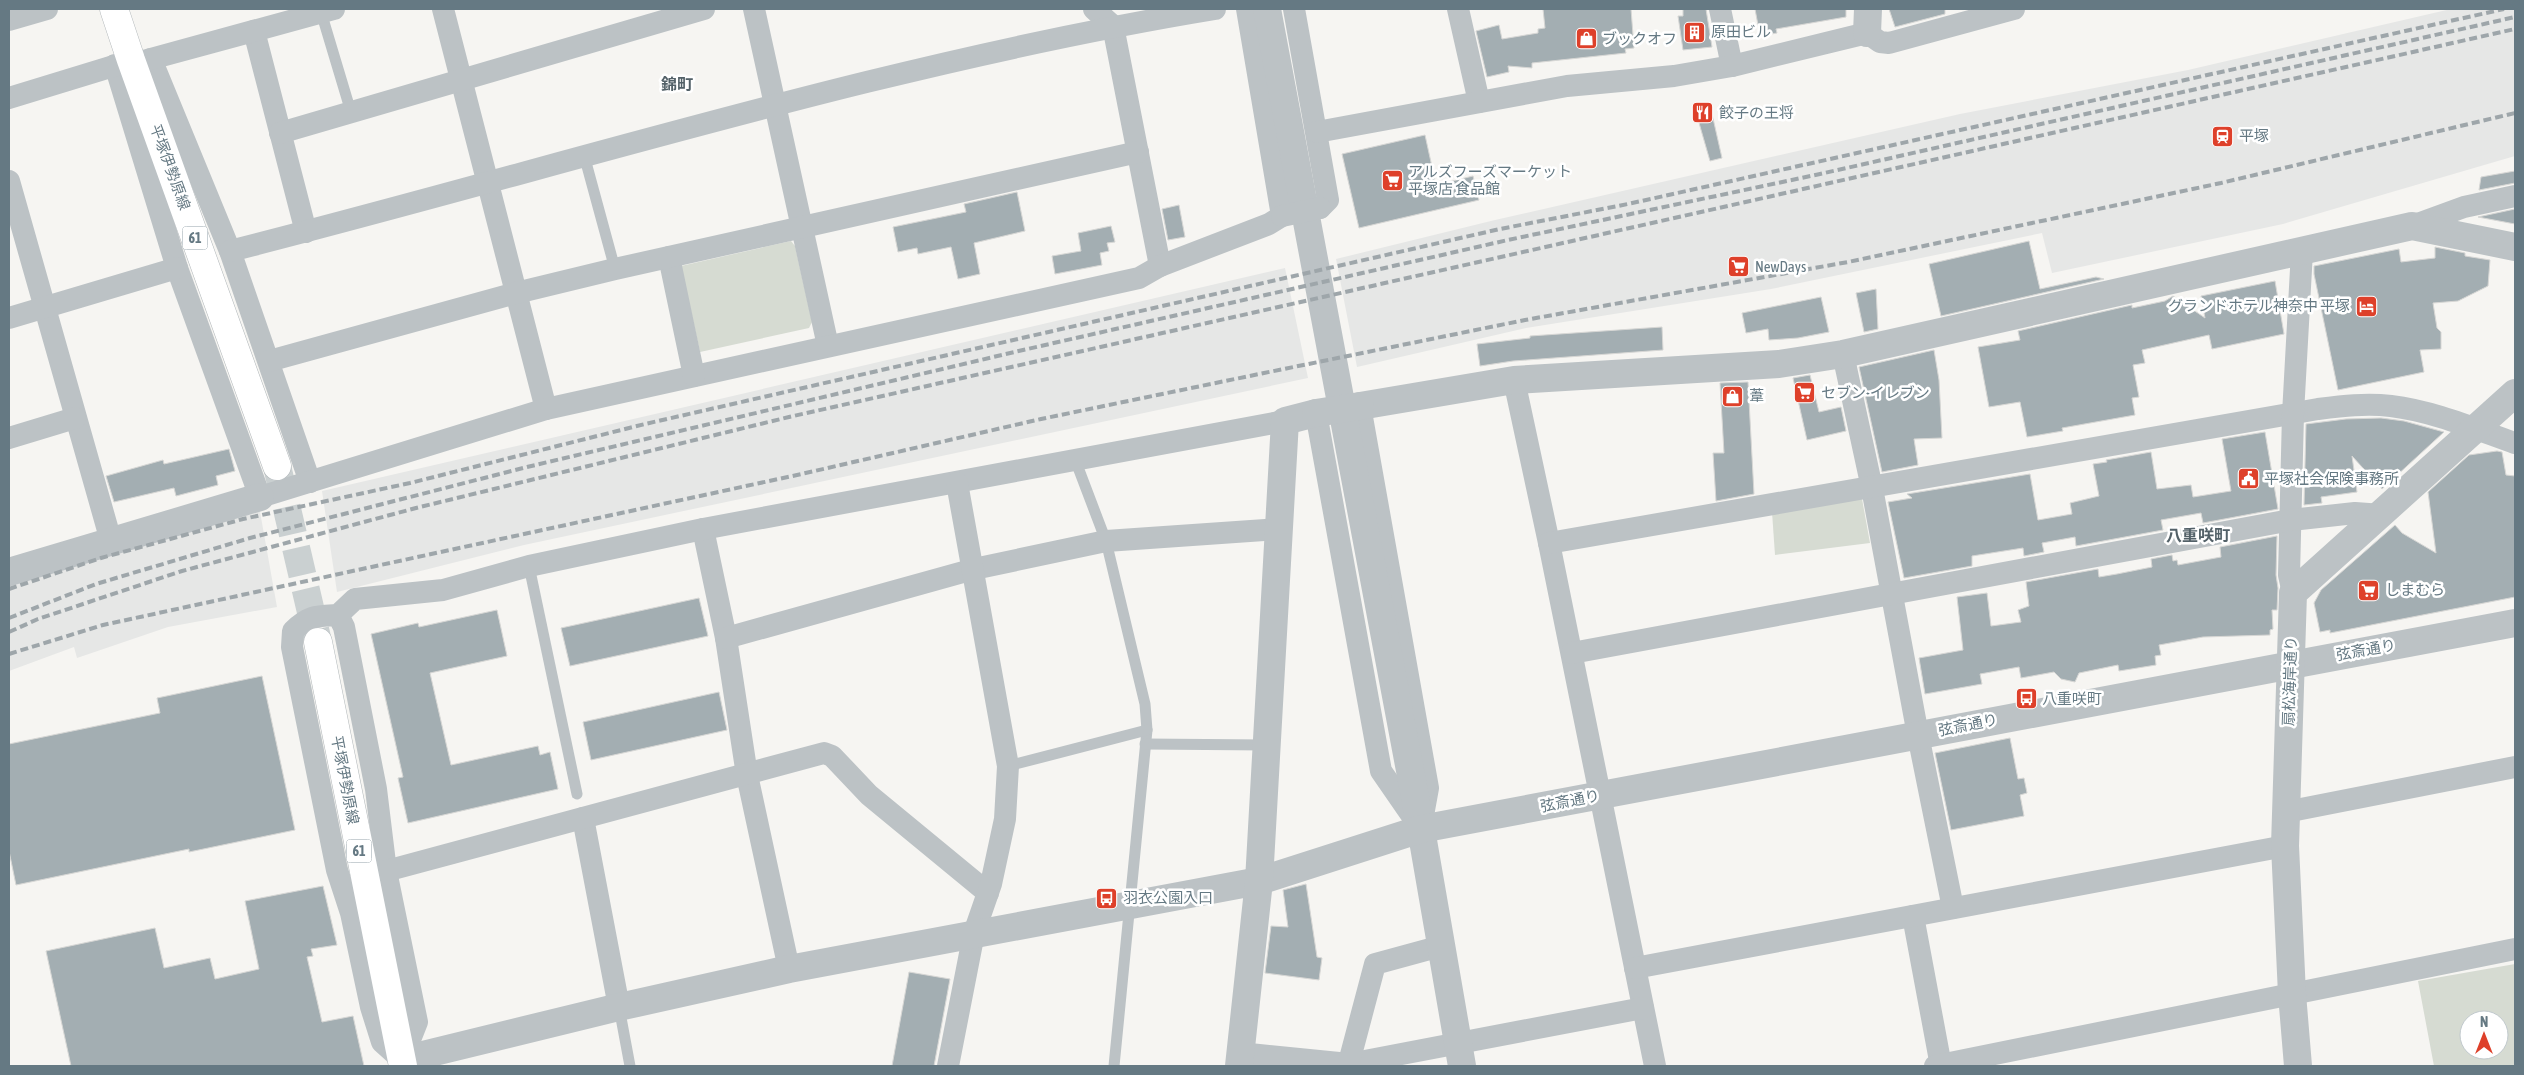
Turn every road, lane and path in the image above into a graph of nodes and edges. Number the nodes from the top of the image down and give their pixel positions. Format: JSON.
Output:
{"nodes":[{"id":1,"x":47,"y":9,"type":"edge"},
{"id":2,"x":114,"y":9,"type":"edge"},
{"id":3,"x":443,"y":9,"type":"edge"},
{"id":4,"x":704,"y":9,"type":"edge"},
{"id":5,"x":754,"y":9,"type":"edge"},
{"id":6,"x":1094,"y":9,"type":"edge"},
{"id":7,"x":1214,"y":9,"type":"edge"},
{"id":8,"x":1247,"y":9,"type":"edge"},
{"id":9,"x":1267,"y":9,"type":"edge"},
{"id":10,"x":1294,"y":9,"type":"edge"},
{"id":11,"x":1458,"y":9,"type":"edge"},
{"id":12,"x":1720,"y":9,"type":"edge"},
{"id":13,"x":2014,"y":9,"type":"edge"},
{"id":14,"x":327,"y":10,"type":"edge"},
{"id":15,"x":9,"y":20,"type":"edge"},
{"id":16,"x":1868,"y":21,"type":"edge"},
{"id":17,"x":1112,"y":26,"type":"junction"},
{"id":18,"x":254,"y":31,"type":"junction"},
{"id":19,"x":132,"y":62,"type":"junction"},
{"id":20,"x":1732,"y":66,"type":"junction"},
{"id":21,"x":462,"y":80,"type":"junction"},
{"id":22,"x":9,"y":98,"type":"edge"},
{"id":23,"x":1478,"y":102,"type":"junction"},
{"id":24,"x":775,"y":104,"type":"junction"},
{"id":25,"x":351,"y":112,"type":"junction"},
{"id":26,"x":1316,"y":132,"type":"junction"},
{"id":27,"x":280,"y":133,"type":"junction"},
{"id":28,"x":1138,"y":152,"type":"junction"},
{"id":29,"x":584,"y":155,"type":"junction"},
{"id":30,"x":9,"y":181,"type":"edge"},
{"id":31,"x":487,"y":181,"type":"junction"},
{"id":32,"x":2515,"y":196,"type":"edge"},
{"id":33,"x":13,"y":210,"type":"edge"},
{"id":34,"x":1282,"y":216,"type":"junction"},
{"id":35,"x":2412,"y":226,"type":"junction"},
{"id":36,"x":802,"y":228,"type":"junction"},
{"id":37,"x":306,"y":232,"type":"junction"},
{"id":38,"x":2515,"y":247,"type":"edge"},
{"id":39,"x":230,"y":251,"type":"junction"},
{"id":40,"x":2302,"y":251,"type":"junction"},
{"id":41,"x":669,"y":257,"type":"junction"},
{"id":42,"x":1160,"y":266,"type":"junction"},
{"id":43,"x":177,"y":268,"type":"junction"},
{"id":44,"x":616,"y":269,"type":"junction"},
{"id":45,"x":516,"y":293,"type":"junction"},
{"id":46,"x":43,"y":308,"type":"junction"},
{"id":47,"x":9,"y":318,"type":"edge"},
{"id":48,"x":828,"y":346,"type":"junction"},
{"id":49,"x":1844,"y":354,"type":"junction"},
{"id":50,"x":269,"y":361,"type":"junction"},
{"id":51,"x":694,"y":376,"type":"junction"},
{"id":52,"x":1514,"y":380,"type":"junction"},
{"id":53,"x":2515,"y":393,"type":"edge"},
{"id":54,"x":1360,"y":406,"type":"junction"},
{"id":55,"x":546,"y":409,"type":"junction"},
{"id":56,"x":1316,"y":413,"type":"junction"},
{"id":57,"x":2293,"y":414,"type":"junction"},
{"id":58,"x":75,"y":418,"type":"junction"},
{"id":59,"x":1285,"y":421,"type":"junction"},
{"id":60,"x":2476,"y":430,"type":"junction"},
{"id":61,"x":9,"y":438,"type":"edge"},
{"id":62,"x":2515,"y":442,"type":"edge"},
{"id":63,"x":1076,"y":462,"type":"junction"},
{"id":64,"x":277,"y":466,"type":"tunnel mouth"},
{"id":65,"x":310,"y":482,"type":"junction"},
{"id":66,"x":957,"y":483,"type":"junction"},
{"id":67,"x":1872,"y":488,"type":"junction"},
{"id":68,"x":260,"y":497,"type":"junction"},
{"id":69,"x":2382,"y":515,"type":"junction"},
{"id":70,"x":2291,"y":520,"type":"junction"},
{"id":71,"x":703,"y":529,"type":"junction"},
{"id":72,"x":1279,"y":529,"type":"junction"},
{"id":73,"x":111,"y":541,"type":"junction"},
{"id":74,"x":1106,"y":541,"type":"junction"},
{"id":75,"x":1550,"y":543,"type":"junction"},
{"id":76,"x":529,"y":566,"type":"junction"},
{"id":77,"x":974,"y":569,"type":"junction"},
{"id":78,"x":9,"y":572,"type":"edge"},
{"id":79,"x":1892,"y":593,"type":"junction"},
{"id":80,"x":2293,"y":593,"type":"junction"},
{"id":81,"x":338,"y":616,"type":"junction"},
{"id":82,"x":2515,"y":623,"type":"edge"},
{"id":83,"x":726,"y":638,"type":"junction"},
{"id":84,"x":318,"y":642,"type":"tunnel mouth"},
{"id":85,"x":1572,"y":653,"type":"junction"},
{"id":86,"x":2291,"y":664,"type":"junction"},
{"id":87,"x":1147,"y":730,"type":"junction"},
{"id":88,"x":1918,"y":735,"type":"junction"},
{"id":89,"x":1145,"y":744,"type":"junction"},
{"id":90,"x":1266,"y":745,"type":"junction"},
{"id":91,"x":1008,"y":766,"type":"junction"},
{"id":92,"x":2515,"y":768,"type":"edge"},
{"id":93,"x":747,"y":775,"type":"junction"},
{"id":94,"x":577,"y":794,"type":"dead end"},
{"id":95,"x":1601,"y":795,"type":"junction"},
{"id":96,"x":2286,"y":812,"type":"junction"},
{"id":97,"x":583,"y":818,"type":"junction"},
{"id":98,"x":1421,"y":829,"type":"junction"},
{"id":99,"x":2285,"y":846,"type":"junction"},
{"id":100,"x":386,"y":871,"type":"junction"},
{"id":101,"x":1259,"y":881,"type":"junction"},
{"id":102,"x":988,"y":893,"type":"junction"},
{"id":103,"x":1130,"y":907,"type":"junction"},
{"id":104,"x":1953,"y":908,"type":"junction"},
{"id":105,"x":1913,"y":916,"type":"junction"},
{"id":106,"x":974,"y":933,"type":"junction"},
{"id":107,"x":1441,"y":946,"type":"junction"},
{"id":108,"x":2515,"y":949,"type":"edge"},
{"id":109,"x":1635,"y":968,"type":"junction"},
{"id":110,"x":789,"y":969,"type":"junction"},
{"id":111,"x":2292,"y":994,"type":"junction"},
{"id":112,"x":619,"y":1007,"type":"junction"},
{"id":113,"x":1643,"y":1008,"type":"junction"},
{"id":114,"x":1460,"y":1055,"type":"edge"},
{"id":115,"x":1239,"y":1060,"type":"edge"},
{"id":116,"x":402,"y":1063,"type":"edge"},
{"id":117,"x":1348,"y":1065,"type":"edge"},
{"id":118,"x":630,"y":1066,"type":"edge"},
{"id":119,"x":948,"y":1066,"type":"edge"},
{"id":120,"x":1114,"y":1066,"type":"edge"},
{"id":121,"x":1655,"y":1066,"type":"edge"},
{"id":122,"x":1939,"y":1066,"type":"edge"},
{"id":123,"x":2298,"y":1066,"type":"edge"}],
"edges":[{"from":1,"to":15,"type":"street"},
{"from":2,"to":19,"type":"main road","name":"平塚伊勢原線","number":"61"},
{"from":3,"to":21,"type":"street"},
{"from":4,"to":21,"type":"street"},
{"from":5,"to":24,"type":"street"},
{"from":6,"to":17,"type":"street"},
{"from":7,"to":17,"type":"street"},
{"from":8,"to":34,"type":"street"},
{"from":9,"to":98,"type":"street"},
{"from":10,"to":26,"type":"street"},
{"from":11,"to":23,"type":"street"},
{"from":12,"to":20,"type":"street"},
{"from":13,"to":16,"type":"street"},
{"from":14,"to":18,"type":"street"},
{"from":14,"to":25,"type":"lane"},
{"from":16,"to":20,"type":"street"},
{"from":17,"to":24,"type":"street"},
{"from":17,"to":28,"type":"street"},
{"from":18,"to":19,"type":"street"},
{"from":18,"to":27,"type":"street"},
{"from":19,"to":22,"type":"street"},
{"from":19,"to":39,"type":"street"},
{"from":19,"to":43,"type":"street"},
{"from":19,"to":64,"type":"main road","name":"平塚伊勢原線","number":"61"},
{"from":20,"to":23,"type":"street"},
{"from":21,"to":25,"type":"street"},
{"from":21,"to":31,"type":"street"},
{"from":23,"to":26,"type":"street"},
{"from":24,"to":29,"type":"street"},
{"from":24,"to":36,"type":"street"},
{"from":25,"to":27,"type":"street"},
{"from":26,"to":34,"type":"street","bridge":true},
{"from":27,"to":37,"type":"street"},
{"from":28,"to":36,"type":"street"},
{"from":28,"to":42,"type":"street"},
{"from":29,"to":31,"type":"street"},
{"from":29,"to":44,"type":"lane"},
{"from":30,"to":33,"type":"street"},
{"from":31,"to":37,"type":"street"},
{"from":31,"to":45,"type":"street"},
{"from":32,"to":35,"type":"street"},
{"from":33,"to":46,"type":"street"},
{"from":34,"to":42,"type":"street"},
{"from":35,"to":38,"type":"street"},
{"from":35,"to":40,"type":"street"},
{"from":36,"to":41,"type":"street"},
{"from":36,"to":48,"type":"street"},
{"from":37,"to":39,"type":"street"},
{"from":39,"to":50,"type":"street"},
{"from":40,"to":49,"type":"street"},
{"from":40,"to":57,"type":"street"},
{"from":41,"to":44,"type":"street"},
{"from":41,"to":51,"type":"street"},
{"from":42,"to":48,"type":"street"},
{"from":43,"to":46,"type":"street"},
{"from":43,"to":68,"type":"street"},
{"from":44,"to":45,"type":"street"},
{"from":45,"to":50,"type":"street"},
{"from":45,"to":55,"type":"street"},
{"from":46,"to":47,"type":"street"},
{"from":46,"to":58,"type":"street"},
{"from":48,"to":51,"type":"street"},
{"from":49,"to":52,"type":"street"},
{"from":49,"to":67,"type":"street"},
{"from":50,"to":65,"type":"street"},
{"from":51,"to":55,"type":"street"},
{"from":52,"to":54,"type":"street"},
{"from":52,"to":75,"type":"street"},
{"from":53,"to":60,"type":"street"},
{"from":54,"to":56,"type":"street","bridge":true},
{"from":54,"to":98,"type":"street"},
{"from":55,"to":65,"type":"street"},
{"from":56,"to":59,"type":"street"},
{"from":56,"to":98,"type":"street"},
{"from":57,"to":60,"type":"street"},
{"from":57,"to":67,"type":"street"},
{"from":57,"to":70,"type":"street"},
{"from":58,"to":61,"type":"street"},
{"from":58,"to":73,"type":"street"},
{"from":59,"to":63,"type":"street"},
{"from":59,"to":72,"type":"street"},
{"from":60,"to":62,"type":"street"},
{"from":60,"to":69,"type":"street"},
{"from":63,"to":66,"type":"street"},
{"from":63,"to":74,"type":"lane"},
{"from":65,"to":68,"type":"street"},
{"from":66,"to":71,"type":"street"},
{"from":66,"to":77,"type":"street"},
{"from":67,"to":75,"type":"street"},
{"from":67,"to":79,"type":"street"},
{"from":68,"to":73,"type":"street"},
{"from":69,"to":70,"type":"street"},
{"from":69,"to":80,"type":"street"},
{"from":70,"to":79,"type":"street"},
{"from":70,"to":80,"type":"street"},
{"from":71,"to":76,"type":"street"},
{"from":71,"to":83,"type":"street"},
{"from":72,"to":74,"type":"street"},
{"from":72,"to":90,"type":"street"},
{"from":73,"to":78,"type":"street"},
{"from":74,"to":77,"type":"street"},
{"from":74,"to":87,"type":"lane"},
{"from":75,"to":85,"type":"street"},
{"from":76,"to":81,"type":"street"},
{"from":76,"to":94,"type":"lane"},
{"from":77,"to":83,"type":"street"},
{"from":77,"to":91,"type":"street"},
{"from":79,"to":85,"type":"street"},
{"from":79,"to":88,"type":"street"},
{"from":80,"to":86,"type":"street","name":"扇松海岸通り"},
{"from":81,"to":100,"type":"street"},
{"from":81,"to":116,"type":"street"},
{"from":82,"to":86,"type":"street","name":"弦斎通り"},
{"from":83,"to":93,"type":"street"},
{"from":84,"to":116,"type":"main road","name":"平塚伊勢原線","number":"61"},
{"from":85,"to":95,"type":"street"},
{"from":86,"to":88,"type":"street","name":"弦斎通り"},
{"from":86,"to":96,"type":"street","name":"扇松海岸通り"},
{"from":87,"to":89,"type":"lane"},
{"from":87,"to":91,"type":"lane"},
{"from":88,"to":95,"type":"street","name":"弦斎通り"},
{"from":88,"to":104,"type":"street"},
{"from":89,"to":90,"type":"lane"},
{"from":89,"to":103,"type":"lane"},
{"from":90,"to":101,"type":"street"},
{"from":91,"to":102,"type":"street"},
{"from":92,"to":96,"type":"street"},
{"from":93,"to":97,"type":"street"},
{"from":93,"to":102,"type":"street"},
{"from":93,"to":110,"type":"street"},
{"from":95,"to":98,"type":"street","name":"弦斎通り"},
{"from":95,"to":109,"type":"street"},
{"from":96,"to":99,"type":"street","name":"扇松海岸通り"},
{"from":97,"to":100,"type":"street"},
{"from":97,"to":112,"type":"street"},
{"from":98,"to":101,"type":"street","name":"弦斎通り"},
{"from":98,"to":107,"type":"street"},
{"from":99,"to":104,"type":"street"},
{"from":99,"to":111,"type":"street","name":"扇松海岸通り"},
{"from":100,"to":116,"type":"street"},
{"from":101,"to":103,"type":"street","name":"弦斎通り"},
{"from":101,"to":115,"type":"street"},
{"from":102,"to":106,"type":"street"},
{"from":103,"to":106,"type":"street","name":"弦斎通り"},
{"from":103,"to":120,"type":"lane"},
{"from":104,"to":105,"type":"street"},
{"from":105,"to":109,"type":"street"},
{"from":105,"to":122,"type":"street"},
{"from":106,"to":110,"type":"street","name":"弦斎通り"},
{"from":106,"to":119,"type":"street"},
{"from":107,"to":114,"type":"street"},
{"from":107,"to":117,"type":"street"},
{"from":108,"to":111,"type":"street"},
{"from":109,"to":113,"type":"street"},
{"from":110,"to":112,"type":"street","name":"弦斎通り"},
{"from":111,"to":122,"type":"street"},
{"from":111,"to":123,"type":"street","name":"扇松海岸通り"},
{"from":112,"to":116,"type":"street","name":"弦斎通り"},
{"from":112,"to":118,"type":"lane"},
{"from":113,"to":114,"type":"street"},
{"from":113,"to":121,"type":"street"},
{"from":114,"to":117,"type":"street"},
{"from":115,"to":117,"type":"street"}]}
